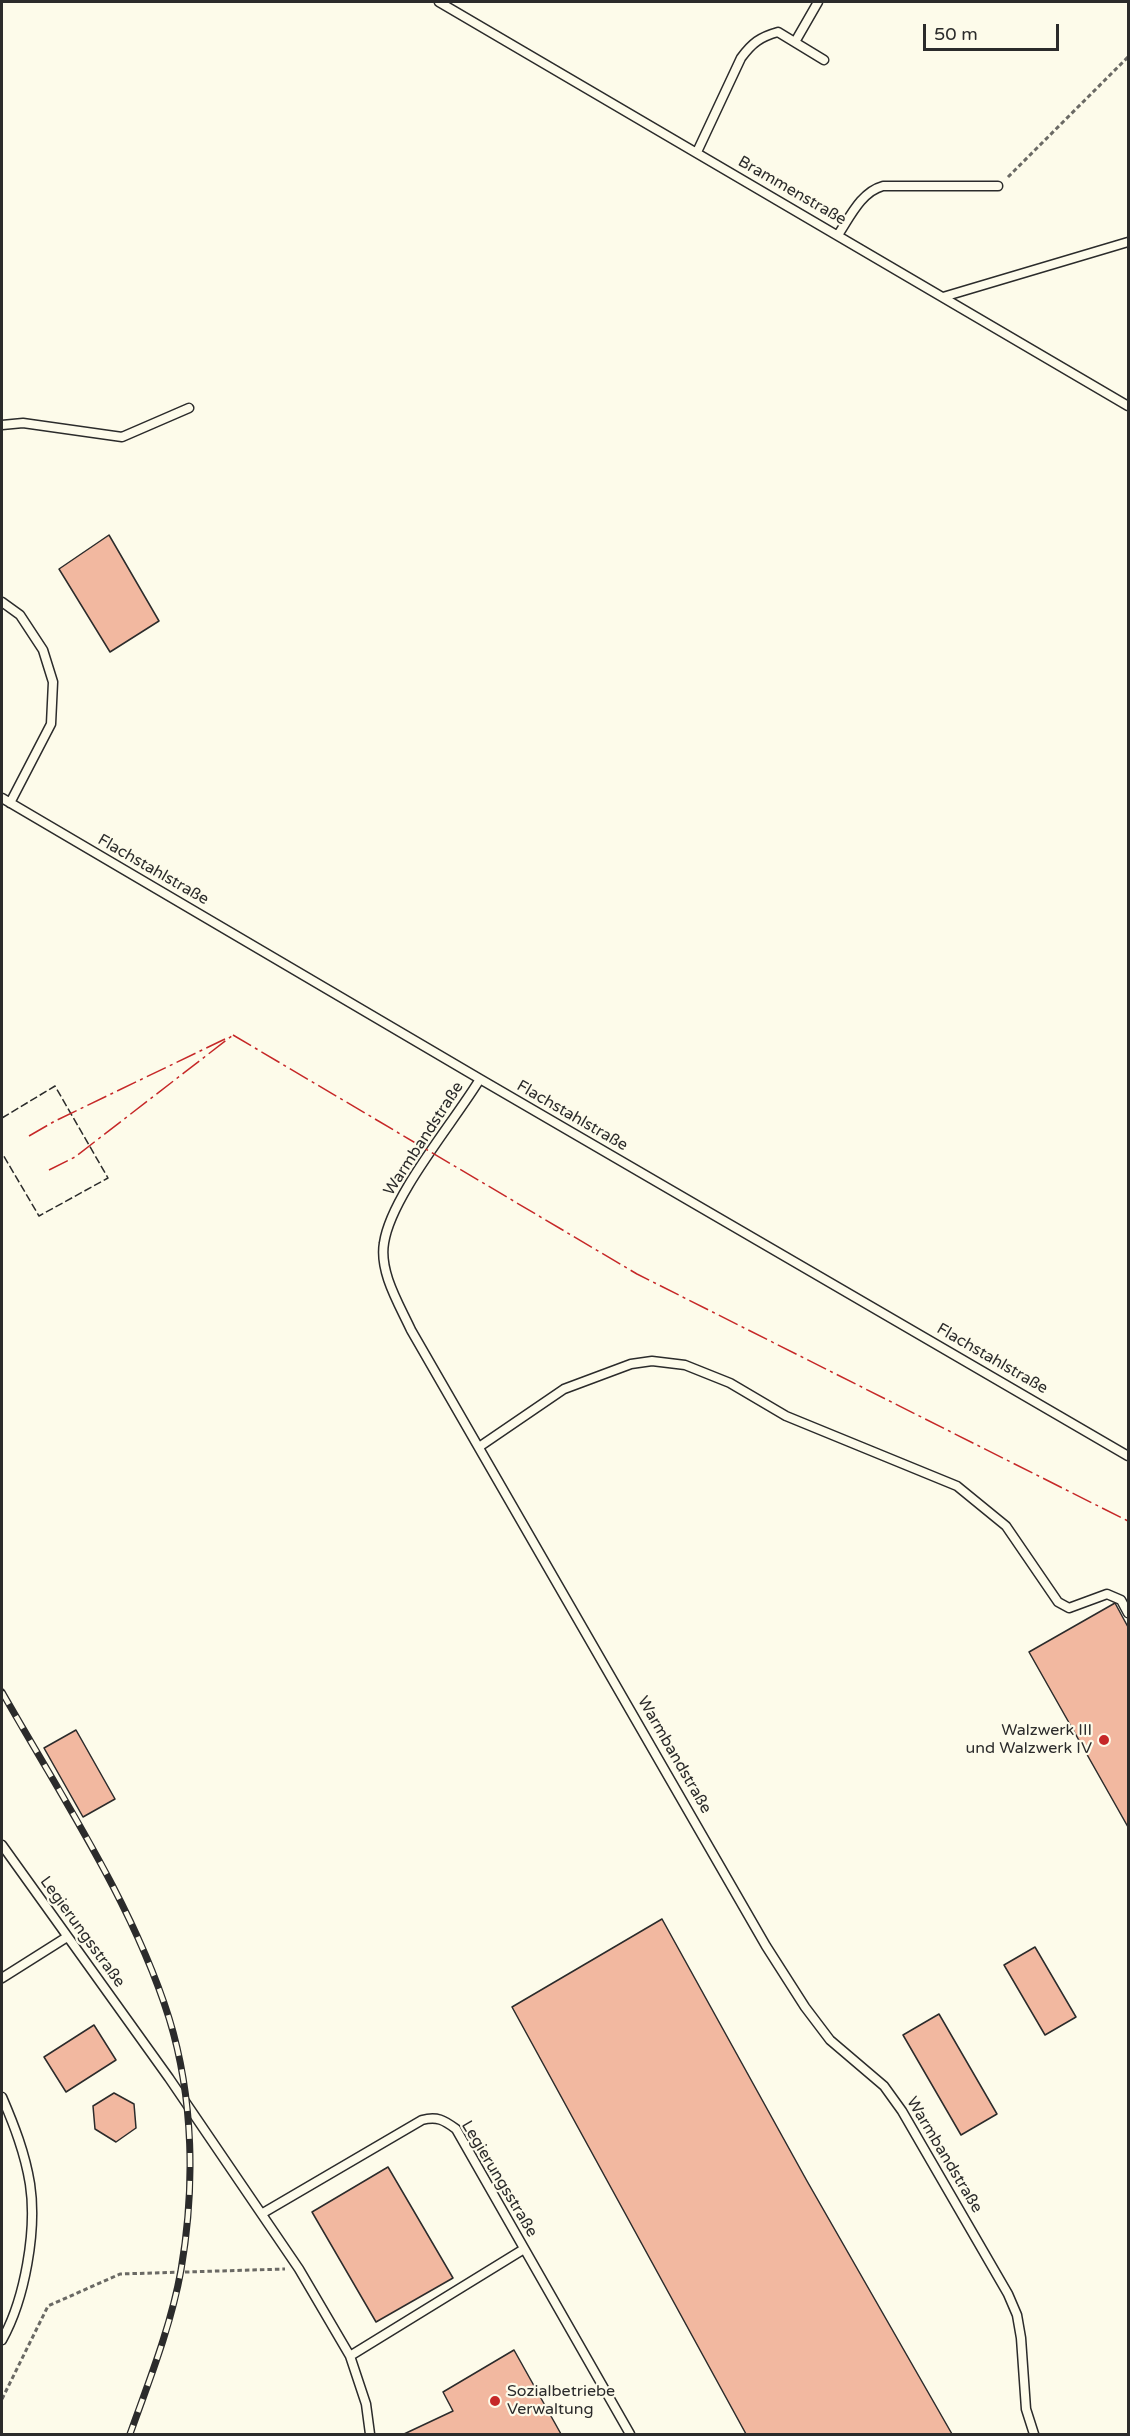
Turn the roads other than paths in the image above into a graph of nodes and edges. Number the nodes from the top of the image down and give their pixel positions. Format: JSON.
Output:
{"nodes":[{"id":1,"x":439,"y":2,"type":"edge"},
{"id":2,"x":818,"y":2,"type":"edge"},
{"id":3,"x":795,"y":42,"type":"junction"},
{"id":4,"x":824,"y":60,"type":"dead end"},
{"id":5,"x":697,"y":152,"type":"junction"},
{"id":6,"x":998,"y":186,"type":"road end"},
{"id":7,"x":838,"y":235,"type":"junction"},
{"id":8,"x":1128,"y":242,"type":"edge"},
{"id":9,"x":943,"y":297,"type":"junction"},
{"id":10,"x":1128,"y":406,"type":"edge"},
{"id":11,"x":189,"y":408,"type":"dead end"},
{"id":12,"x":2,"y":425,"type":"edge"},
{"id":13,"x":2,"y":603,"type":"edge"},
{"id":14,"x":2,"y":798,"type":"edge"},
{"id":15,"x":10,"y":803,"type":"junction"},
{"id":16,"x":480,"y":1079,"type":"junction"},
{"id":17,"x":479,"y":1447,"type":"junction"},
{"id":18,"x":1128,"y":1456,"type":"edge"},
{"id":19,"x":1128,"y":1613,"type":"edge"},
{"id":20,"x":2,"y":1845,"type":"edge"},
{"id":21,"x":67,"y":1937,"type":"junction"},
{"id":22,"x":2,"y":1978,"type":"edge"},
{"id":23,"x":2,"y":2097,"type":"edge"},
{"id":24,"x":262,"y":2213,"type":"junction"},
{"id":25,"x":524,"y":2249,"type":"junction"},
{"id":26,"x":2,"y":2340,"type":"edge"},
{"id":27,"x":350,"y":2356,"type":"junction"},
{"id":28,"x":370,"y":2434,"type":"edge"},
{"id":29,"x":630,"y":2434,"type":"edge"},
{"id":30,"x":1034,"y":2434,"type":"edge"}],
"edges":[{"from":1,"to":5,"type":"lane","name":"Brammenstraße"},
{"from":2,"to":3,"type":"lane"},
{"from":3,"to":4,"type":"lane"},
{"from":3,"to":5,"type":"lane"},
{"from":5,"to":7,"type":"lane","name":"Brammenstraße"},
{"from":6,"to":7,"type":"lane"},
{"from":7,"to":9,"type":"lane","name":"Brammenstraße"},
{"from":8,"to":9,"type":"lane"},
{"from":9,"to":10,"type":"lane","name":"Brammenstraße"},
{"from":11,"to":12,"type":"lane"},
{"from":13,"to":15,"type":"lane"},
{"from":14,"to":15,"type":"lane","name":"Flachstahlstraße"},
{"from":15,"to":16,"type":"lane","name":"Flachstahlstraße"},
{"from":16,"to":17,"type":"lane","name":"Warmbandstraße"},
{"from":16,"to":18,"type":"lane","name":"Flachstahlstraße"},
{"from":17,"to":19,"type":"lane"},
{"from":17,"to":30,"type":"lane","name":"Warmbandstraße"},
{"from":20,"to":21,"type":"lane","name":"Legierungsstraße"},
{"from":21,"to":22,"type":"lane"},
{"from":21,"to":24,"type":"lane","name":"Legierungsstraße"},
{"from":23,"to":26,"type":"lane"},
{"from":24,"to":25,"type":"lane","name":"Legierungsstraße"},
{"from":24,"to":27,"type":"lane","name":"Legierungsstraße"},
{"from":25,"to":27,"type":"lane"},
{"from":25,"to":29,"type":"lane","name":"Legierungsstraße"},
{"from":27,"to":28,"type":"lane","name":"Legierungsstraße"}]}
